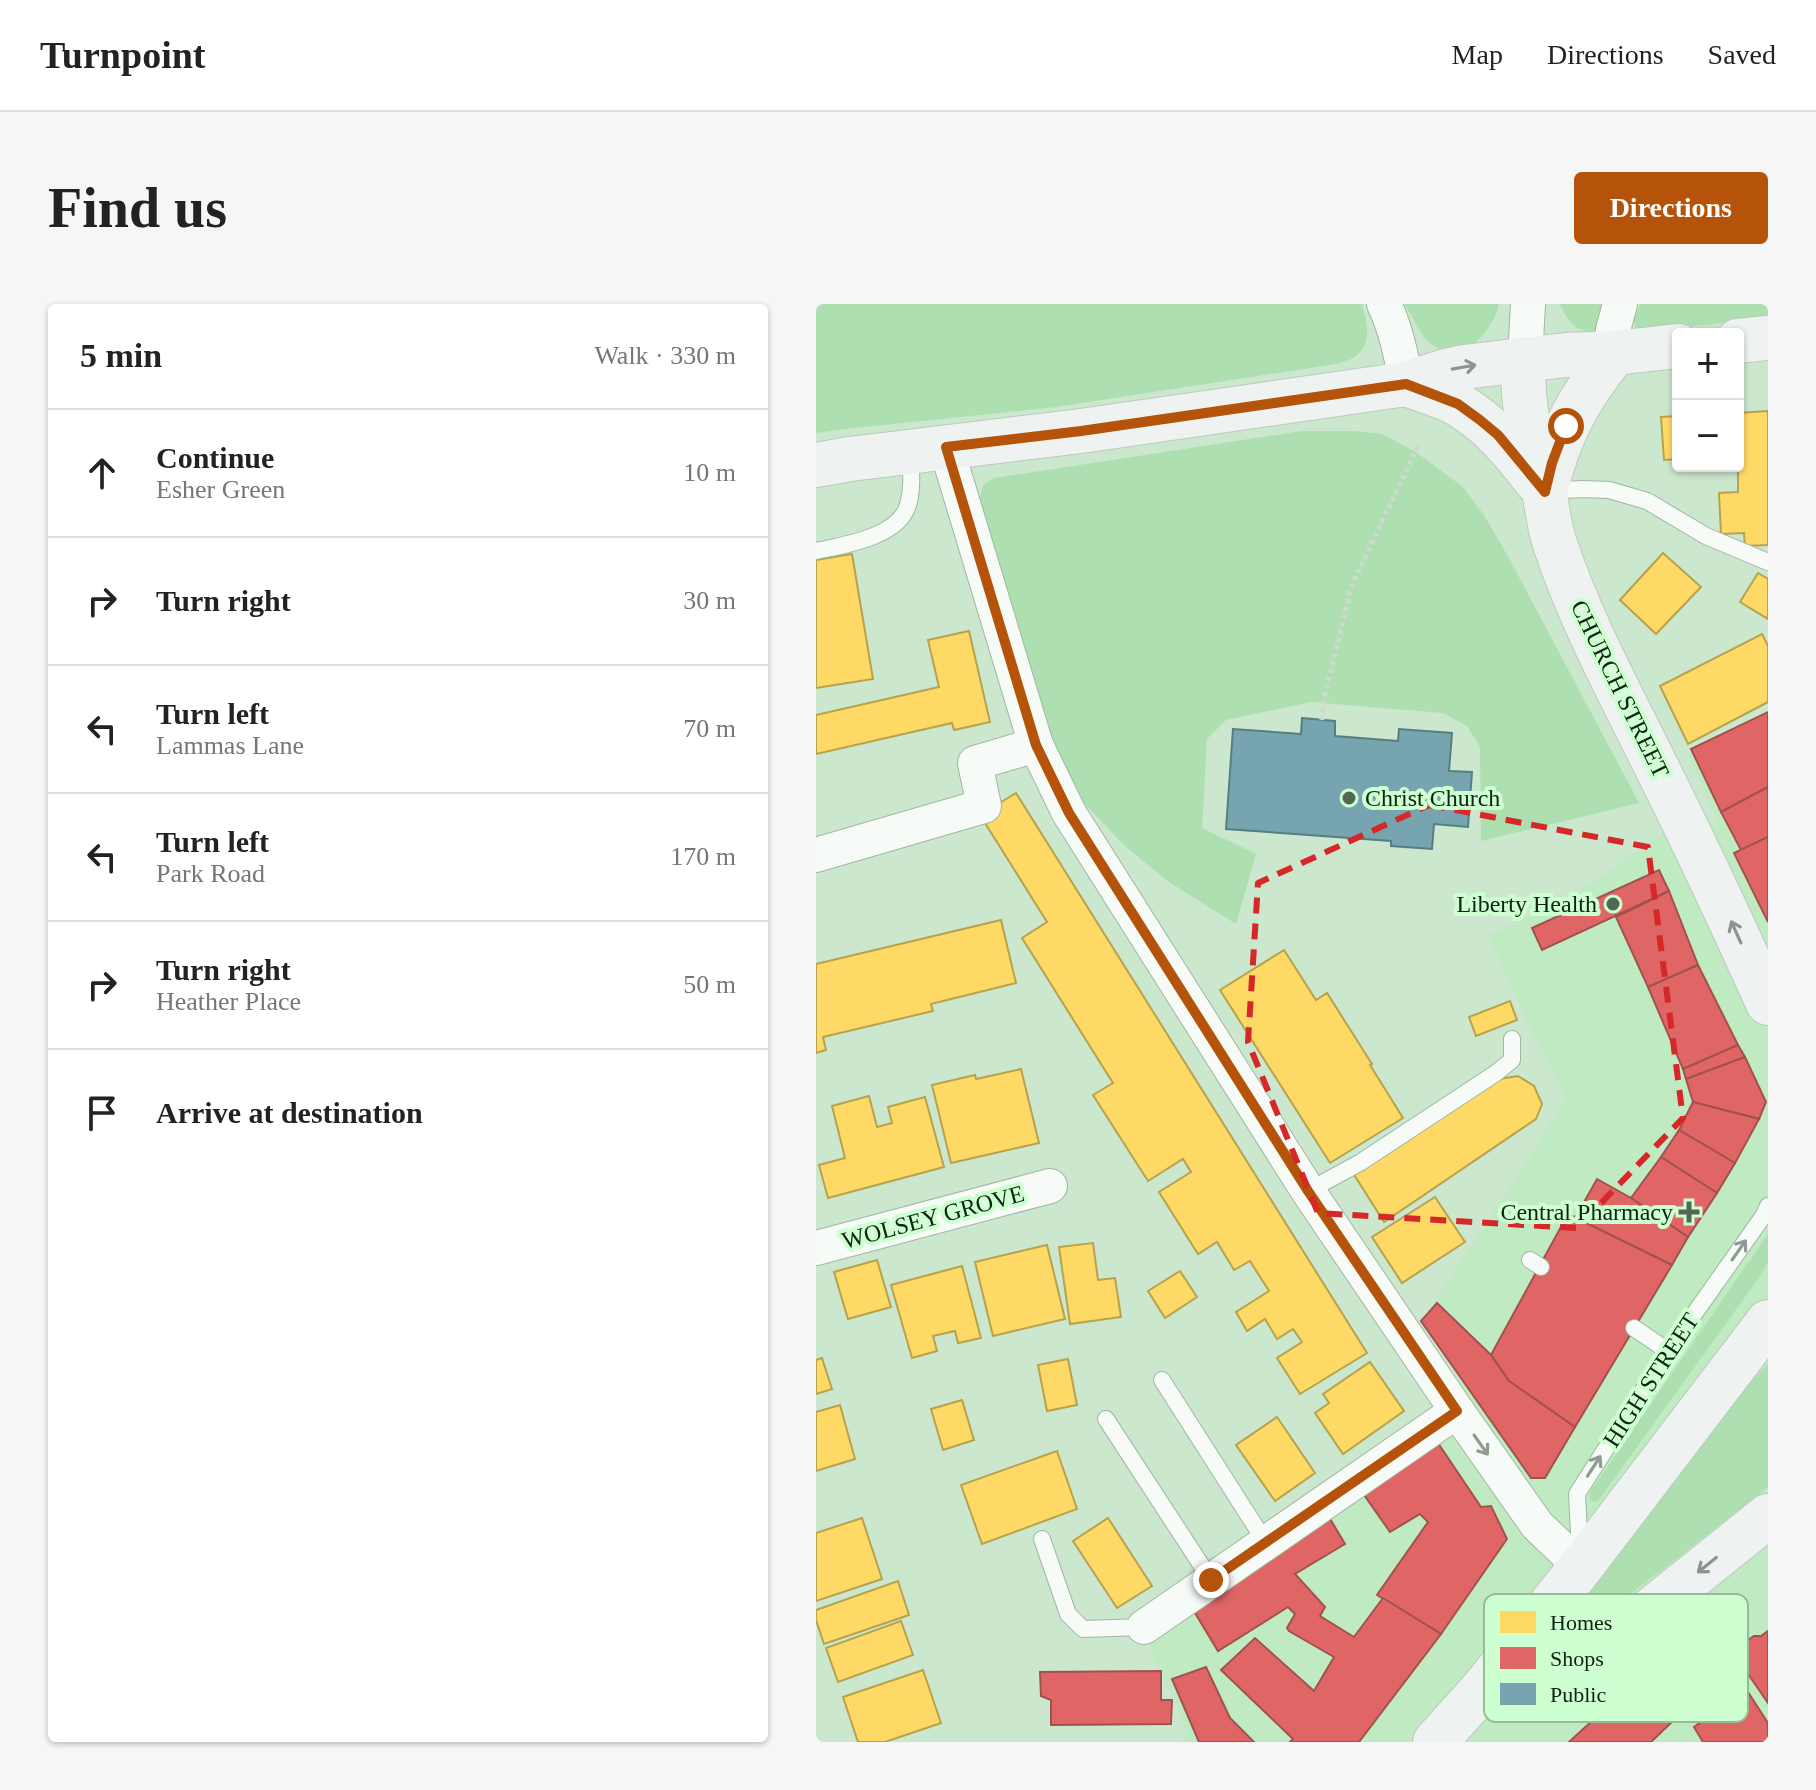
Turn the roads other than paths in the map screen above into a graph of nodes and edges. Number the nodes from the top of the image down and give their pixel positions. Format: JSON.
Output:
{"nodes":[{"id":1,"x":1384,"y":304,"type":"edge"},
{"id":2,"x":1528,"y":304,"type":"edge"},
{"id":3,"x":1620,"y":304,"type":"edge"},
{"id":4,"x":1768,"y":338,"type":"edge"},
{"id":5,"x":1744,"y":340,"type":"edge"},
{"id":6,"x":1672,"y":347,"type":"edge"},
{"id":7,"x":1615,"y":353,"type":"junction"},
{"id":8,"x":1525,"y":359,"type":"junction"},
{"id":9,"x":1406,"y":384,"type":"junction"},
{"id":10,"x":928,"y":449,"type":"junction"},
{"id":11,"x":816,"y":465,"type":"edge"},
{"id":12,"x":1545,"y":492,"type":"junction"},
{"id":13,"x":816,"y":551,"type":"edge"},
{"id":14,"x":1768,"y":562,"type":"edge"},
{"id":15,"x":1036,"y":745,"type":"junction"},
{"id":16,"x":816,"y":855,"type":"edge"},
{"id":17,"x":1768,"y":1003,"type":"edge"},
{"id":18,"x":1512,"y":1039,"type":"dead end"},
{"id":19,"x":1050,"y":1186,"type":"dead end"},
{"id":20,"x":1308,"y":1191,"type":"junction"},
{"id":21,"x":1768,"y":1206,"type":"edge"},
{"id":22,"x":816,"y":1248,"type":"edge"},
{"id":23,"x":1768,"y":1322,"type":"edge"},
{"id":24,"x":1634,"y":1328,"type":"dead end"},
{"id":25,"x":1668,"y":1351,"type":"junction"},
{"id":26,"x":1162,"y":1380,"type":"dead end"},
{"id":27,"x":1457,"y":1411,"type":"junction"},
{"id":28,"x":1106,"y":1419,"type":"dead end"},
{"id":29,"x":1768,"y":1516,"type":"edge"},
{"id":30,"x":1042,"y":1539,"type":"dead end"},
{"id":31,"x":1266,"y":1543,"type":"junction"},
{"id":32,"x":1581,"y":1567,"type":"junction"},
{"id":33,"x":1211,"y":1580,"type":"junction"},
{"id":34,"x":1559,"y":1594,"type":"edge"},
{"id":35,"x":1671,"y":1594,"type":"edge"},
{"id":36,"x":1144,"y":1627,"type":"joint"},
{"id":37,"x":1484,"y":1687,"type":"edge"},
{"id":38,"x":1481,"y":1691,"type":"joint"},
{"id":39,"x":1435,"y":1742,"type":"edge"}],
"edges":[{"from":1,"to":9,"type":"street"},
{"from":2,"to":8,"type":"street"},
{"from":3,"to":7,"type":"street"},
{"from":4,"to":5,"type":"main road"},
{"from":6,"to":7,"type":"main road"},
{"from":7,"to":8,"type":"main road"},
{"from":7,"to":12,"type":"main road"},
{"from":9,"to":8,"type":"main road","one_way":true},
{"from":8,"to":12,"type":"main road","name":"CHURCH STREET"},
{"from":9,"to":10,"type":"main road"},
{"from":9,"to":12,"type":"main road"},
{"from":10,"to":11,"type":"main road"},
{"from":10,"to":13,"type":"lane"},
{"from":10,"to":15,"type":"street"},
{"from":12,"to":14,"type":"lane"},
{"from":17,"to":12,"type":"main road","name":"CHURCH STREET","one_way":true},
{"from":15,"to":16,"type":"street"},
{"from":15,"to":20,"type":"street"},
{"from":18,"to":20,"type":"lane"},
{"from":19,"to":22,"type":"street","name":"WOLSEY GROVE"},
{"from":20,"to":27,"type":"street"},
{"from":25,"to":21,"type":"lane","name":"HIGH STREET","one_way":true},
{"from":23,"to":32,"type":"main road"},
{"from":24,"to":25,"type":"lane"},
{"from":32,"to":25,"type":"lane","name":"HIGH STREET","one_way":true},
{"from":26,"to":31,"type":"lane"},
{"from":27,"to":31,"type":"street"},
{"from":27,"to":32,"type":"street","one_way":true},
{"from":28,"to":33,"type":"lane"},
{"from":29,"to":35,"type":"main road","one_way":true},
{"from":30,"to":36,"type":"lane"},
{"from":31,"to":33,"type":"street"},
{"from":32,"to":34,"type":"main road"},
{"from":33,"to":36,"type":"street"},
{"from":37,"to":38,"type":"main road"},
{"from":38,"to":39,"type":"main road"}]}
